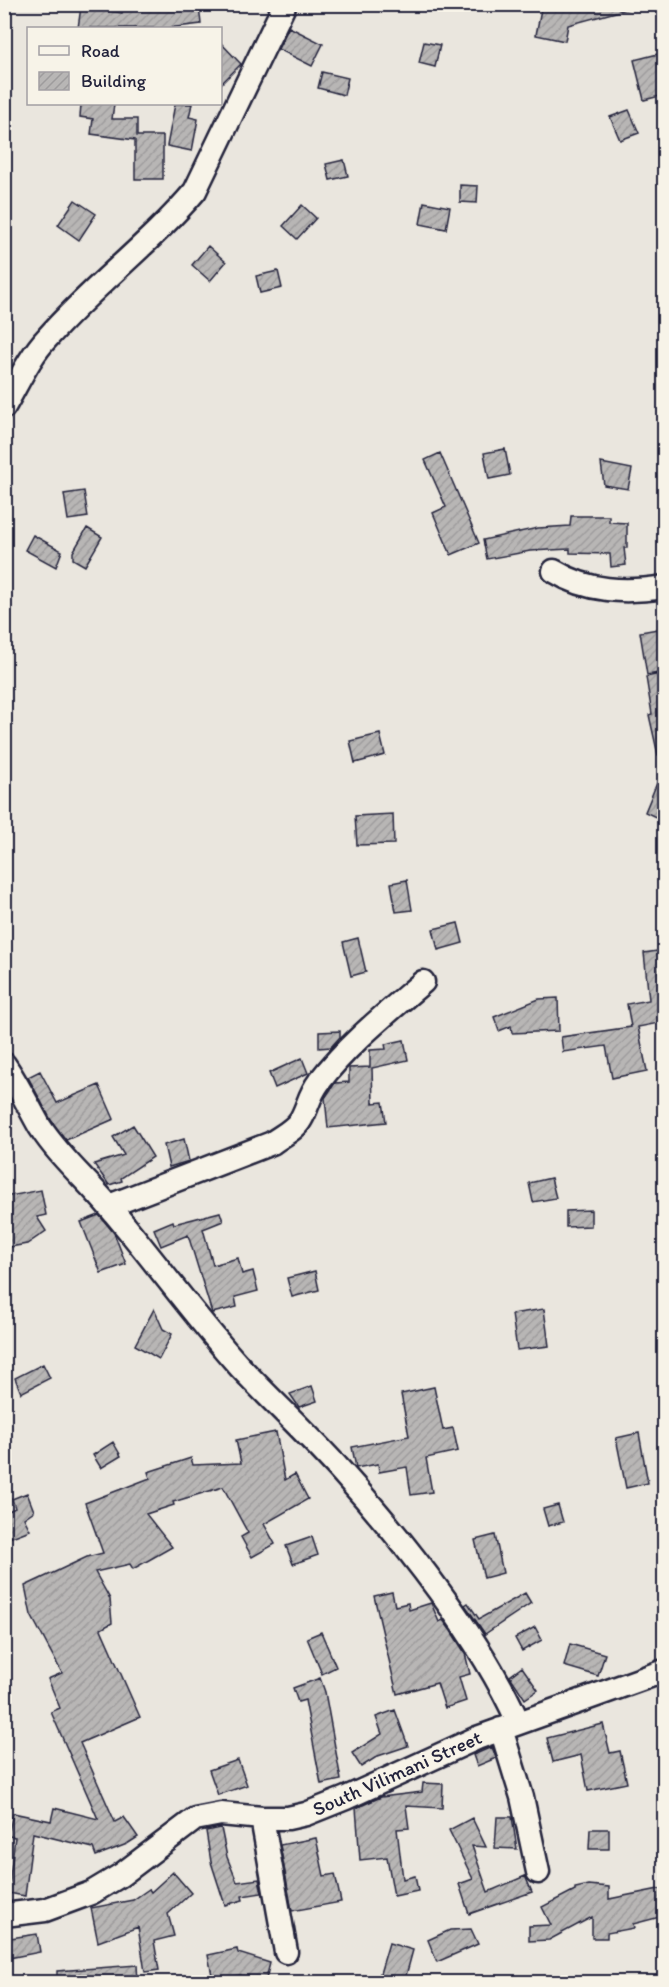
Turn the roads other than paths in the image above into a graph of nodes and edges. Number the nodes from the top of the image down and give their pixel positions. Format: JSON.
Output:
{"nodes":[{"id":1,"x":285,"y":4,"type":"edge"},
{"id":2,"x":5,"y":406,"type":"edge"},
{"id":3,"x":554,"y":571,"type":"dead end"},
{"id":4,"x":664,"y":587,"type":"edge"},
{"id":5,"x":423,"y":982,"type":"dead end"},
{"id":6,"x":4,"y":1064,"type":"edge"},
{"id":7,"x":109,"y":1206,"type":"junction"},
{"id":8,"x":664,"y":1671,"type":"edge"},
{"id":9,"x":510,"y":1726,"type":"junction"},
{"id":10,"x":262,"y":1818,"type":"junction"},
{"id":11,"x":538,"y":1872,"type":"dead end"},
{"id":12,"x":4,"y":1915,"type":"edge"},
{"id":13,"x":286,"y":1952,"type":"dead end"}],
"edges":[{"from":1,"to":2,"type":"street"},
{"from":3,"to":4,"type":"street"},
{"from":5,"to":7,"type":"street"},
{"from":6,"to":7,"type":"street"},
{"from":7,"to":9,"type":"street"},
{"from":8,"to":9,"type":"street","name":"South Vilimani Street"},
{"from":9,"to":10,"type":"street","name":"South Vilimani Street"},
{"from":9,"to":11,"type":"street"},
{"from":10,"to":12,"type":"street","name":"South Vilimani Street"},
{"from":10,"to":13,"type":"street"}]}
